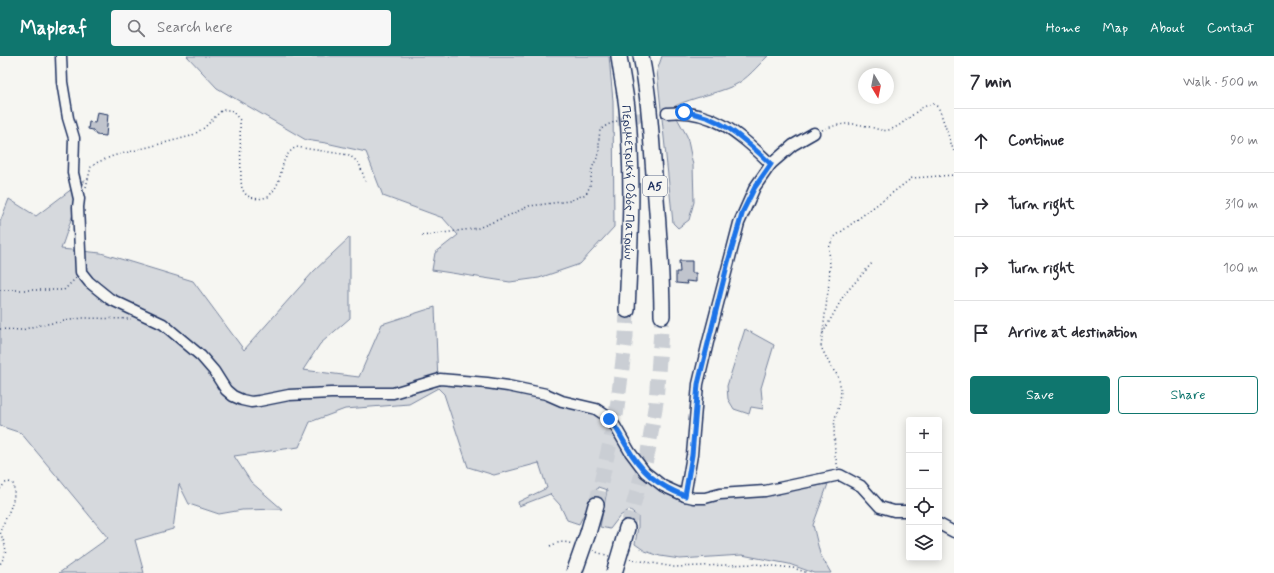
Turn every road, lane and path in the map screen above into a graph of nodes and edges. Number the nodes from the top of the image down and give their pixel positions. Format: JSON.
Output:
{"nodes":[{"id":1,"x":61,"y":56,"type":"edge"},
{"id":2,"x":618,"y":56,"type":"edge"},
{"id":3,"x":641,"y":56,"type":"edge"},
{"id":4,"x":667,"y":113,"type":"tunnel mouth"},
{"id":5,"x":617,"y":122,"type":"tunnel mouth"},
{"id":6,"x":814,"y":133,"type":"joint"},
{"id":7,"x":954,"y":152,"type":"edge"},
{"id":8,"x":771,"y":164,"type":"junction"},
{"id":9,"x":954,"y":175,"type":"edge"},
{"id":10,"x":366,"y":183,"type":"dead end"},
{"id":11,"x":85,"y":191,"type":"dead end"},
{"id":12,"x":422,"y":236,"type":"dead end"},
{"id":13,"x":872,"y":262,"type":"dead end"},
{"id":14,"x":81,"y":272,"type":"junction"},
{"id":15,"x":0,"y":290,"type":"edge"},
{"id":16,"x":627,"y":310,"type":"tunnel mouth"},
{"id":17,"x":662,"y":316,"type":"tunnel mouth"},
{"id":18,"x":132,"y":319,"type":"dead end"},
{"id":19,"x":0,"y":329,"type":"edge"},
{"id":20,"x":823,"y":334,"type":"junction"},
{"id":21,"x":840,"y":475,"type":"junction"},
{"id":22,"x":0,"y":489,"type":"edge"},
{"id":23,"x":685,"y":496,"type":"junction"},
{"id":24,"x":596,"y":505,"type":"tunnel mouth"},
{"id":25,"x":906,"y":511,"type":"edge"},
{"id":26,"x":941,"y":525,"type":"edge"},
{"id":27,"x":627,"y":528,"type":"tunnel mouth"},
{"id":28,"x":954,"y":532,"type":"edge"},
{"id":29,"x":575,"y":545,"type":"dead end"},
{"id":30,"x":550,"y":546,"type":"dead end"},
{"id":31,"x":588,"y":549,"type":"dead end"},
{"id":32,"x":621,"y":553,"type":"junction"},
{"id":33,"x":0,"y":564,"type":"edge"},
{"id":34,"x":574,"y":573,"type":"edge"},
{"id":35,"x":614,"y":573,"type":"edge"},
{"id":36,"x":808,"y":573,"type":"edge"}],
"edges":[{"from":1,"to":14,"type":"street"},
{"from":2,"to":16,"type":"highway","name":"Περιμετρική Οδός Πατρών","number":"Α5"},
{"from":3,"to":17,"type":"highway","name":"Περιμετρική Οδός Πατρών","number":"Α5"},
{"from":4,"to":8,"type":"street"},
{"from":5,"to":12,"type":"path"},
{"from":6,"to":7,"type":"path"},
{"from":6,"to":8,"type":"street"},
{"from":8,"to":23,"type":"street"},
{"from":9,"to":20,"type":"path"},
{"from":10,"to":11,"type":"path"},
{"from":13,"to":20,"type":"path"},
{"from":14,"to":15,"type":"path"},
{"from":14,"to":23,"type":"street"},
{"from":18,"to":19,"type":"path"},
{"from":20,"to":21,"type":"path"},
{"from":21,"to":23,"type":"street"},
{"from":21,"to":25,"type":"street"},
{"from":22,"to":33,"type":"path"},
{"from":24,"to":34,"type":"highway","bridge":true},
{"from":26,"to":28,"type":"street"},
{"from":27,"to":32,"type":"highway"},
{"from":29,"to":30,"type":"path"},
{"from":31,"to":32,"type":"path"},
{"from":32,"to":35,"type":"highway","bridge":true},
{"from":32,"to":36,"type":"path"}]}
